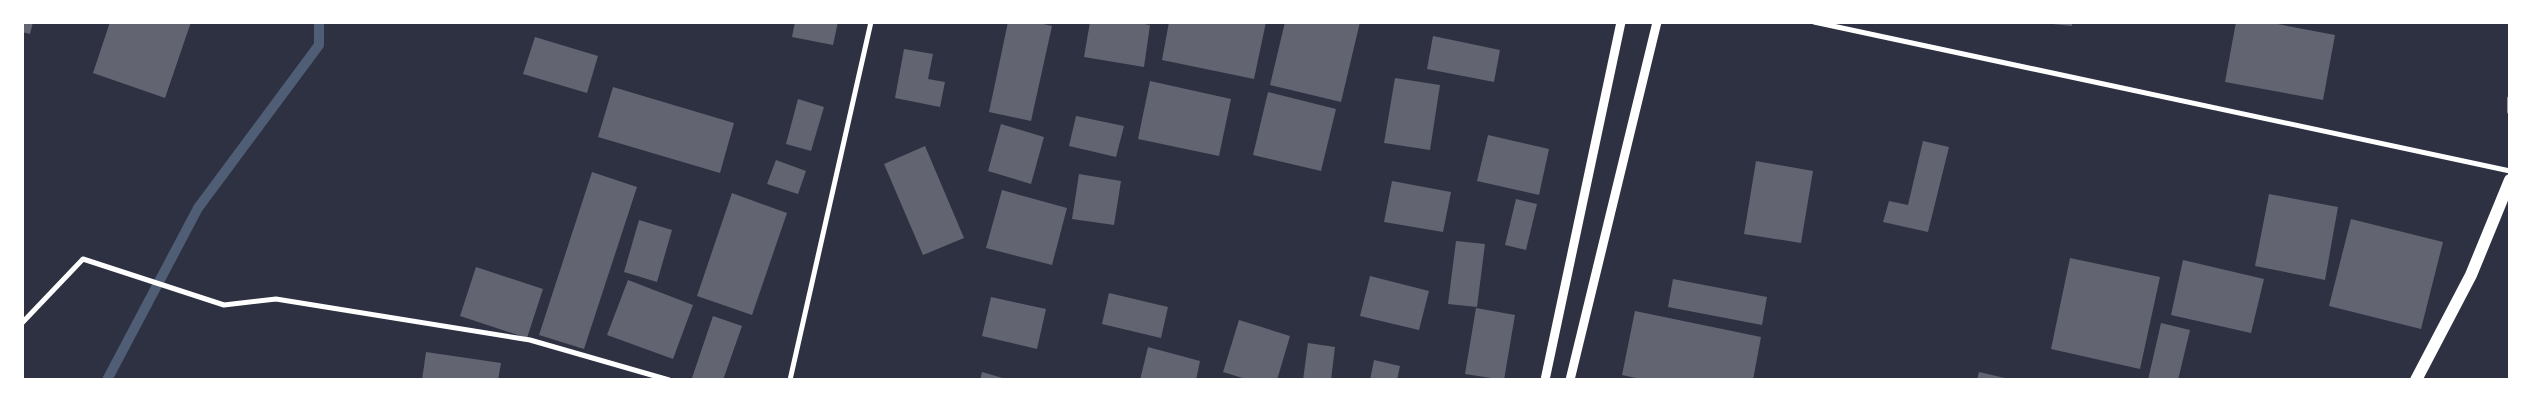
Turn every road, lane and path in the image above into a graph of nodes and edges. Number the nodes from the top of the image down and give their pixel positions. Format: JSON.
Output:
{"nodes":[{"id":1,"x":871,"y":22,"type":"edge"},
{"id":2,"x":1621,"y":22,"type":"edge"},
{"id":3,"x":1657,"y":22,"type":"edge"},
{"id":4,"x":1814,"y":22,"type":"edge"},
{"id":5,"x":2510,"y":98,"type":"edge"},
{"id":6,"x":2510,"y":112,"type":"edge"},
{"id":7,"x":2510,"y":171,"type":"edge"},
{"id":8,"x":2510,"y":180,"type":"edge"},
{"id":9,"x":22,"y":323,"type":"edge"},
{"id":10,"x":669,"y":380,"type":"edge"},
{"id":11,"x":790,"y":380,"type":"edge"},
{"id":12,"x":1545,"y":380,"type":"edge"},
{"id":13,"x":1570,"y":380,"type":"edge"},
{"id":14,"x":2416,"y":380,"type":"edge"}],
"edges":[{"from":1,"to":11,"type":"street"},
{"from":2,"to":12,"type":"street"},
{"from":3,"to":13,"type":"street"},
{"from":4,"to":7,"type":"street"},
{"from":5,"to":6,"type":"street"},
{"from":8,"to":14,"type":"main road"},
{"from":9,"to":10,"type":"street"}]}
